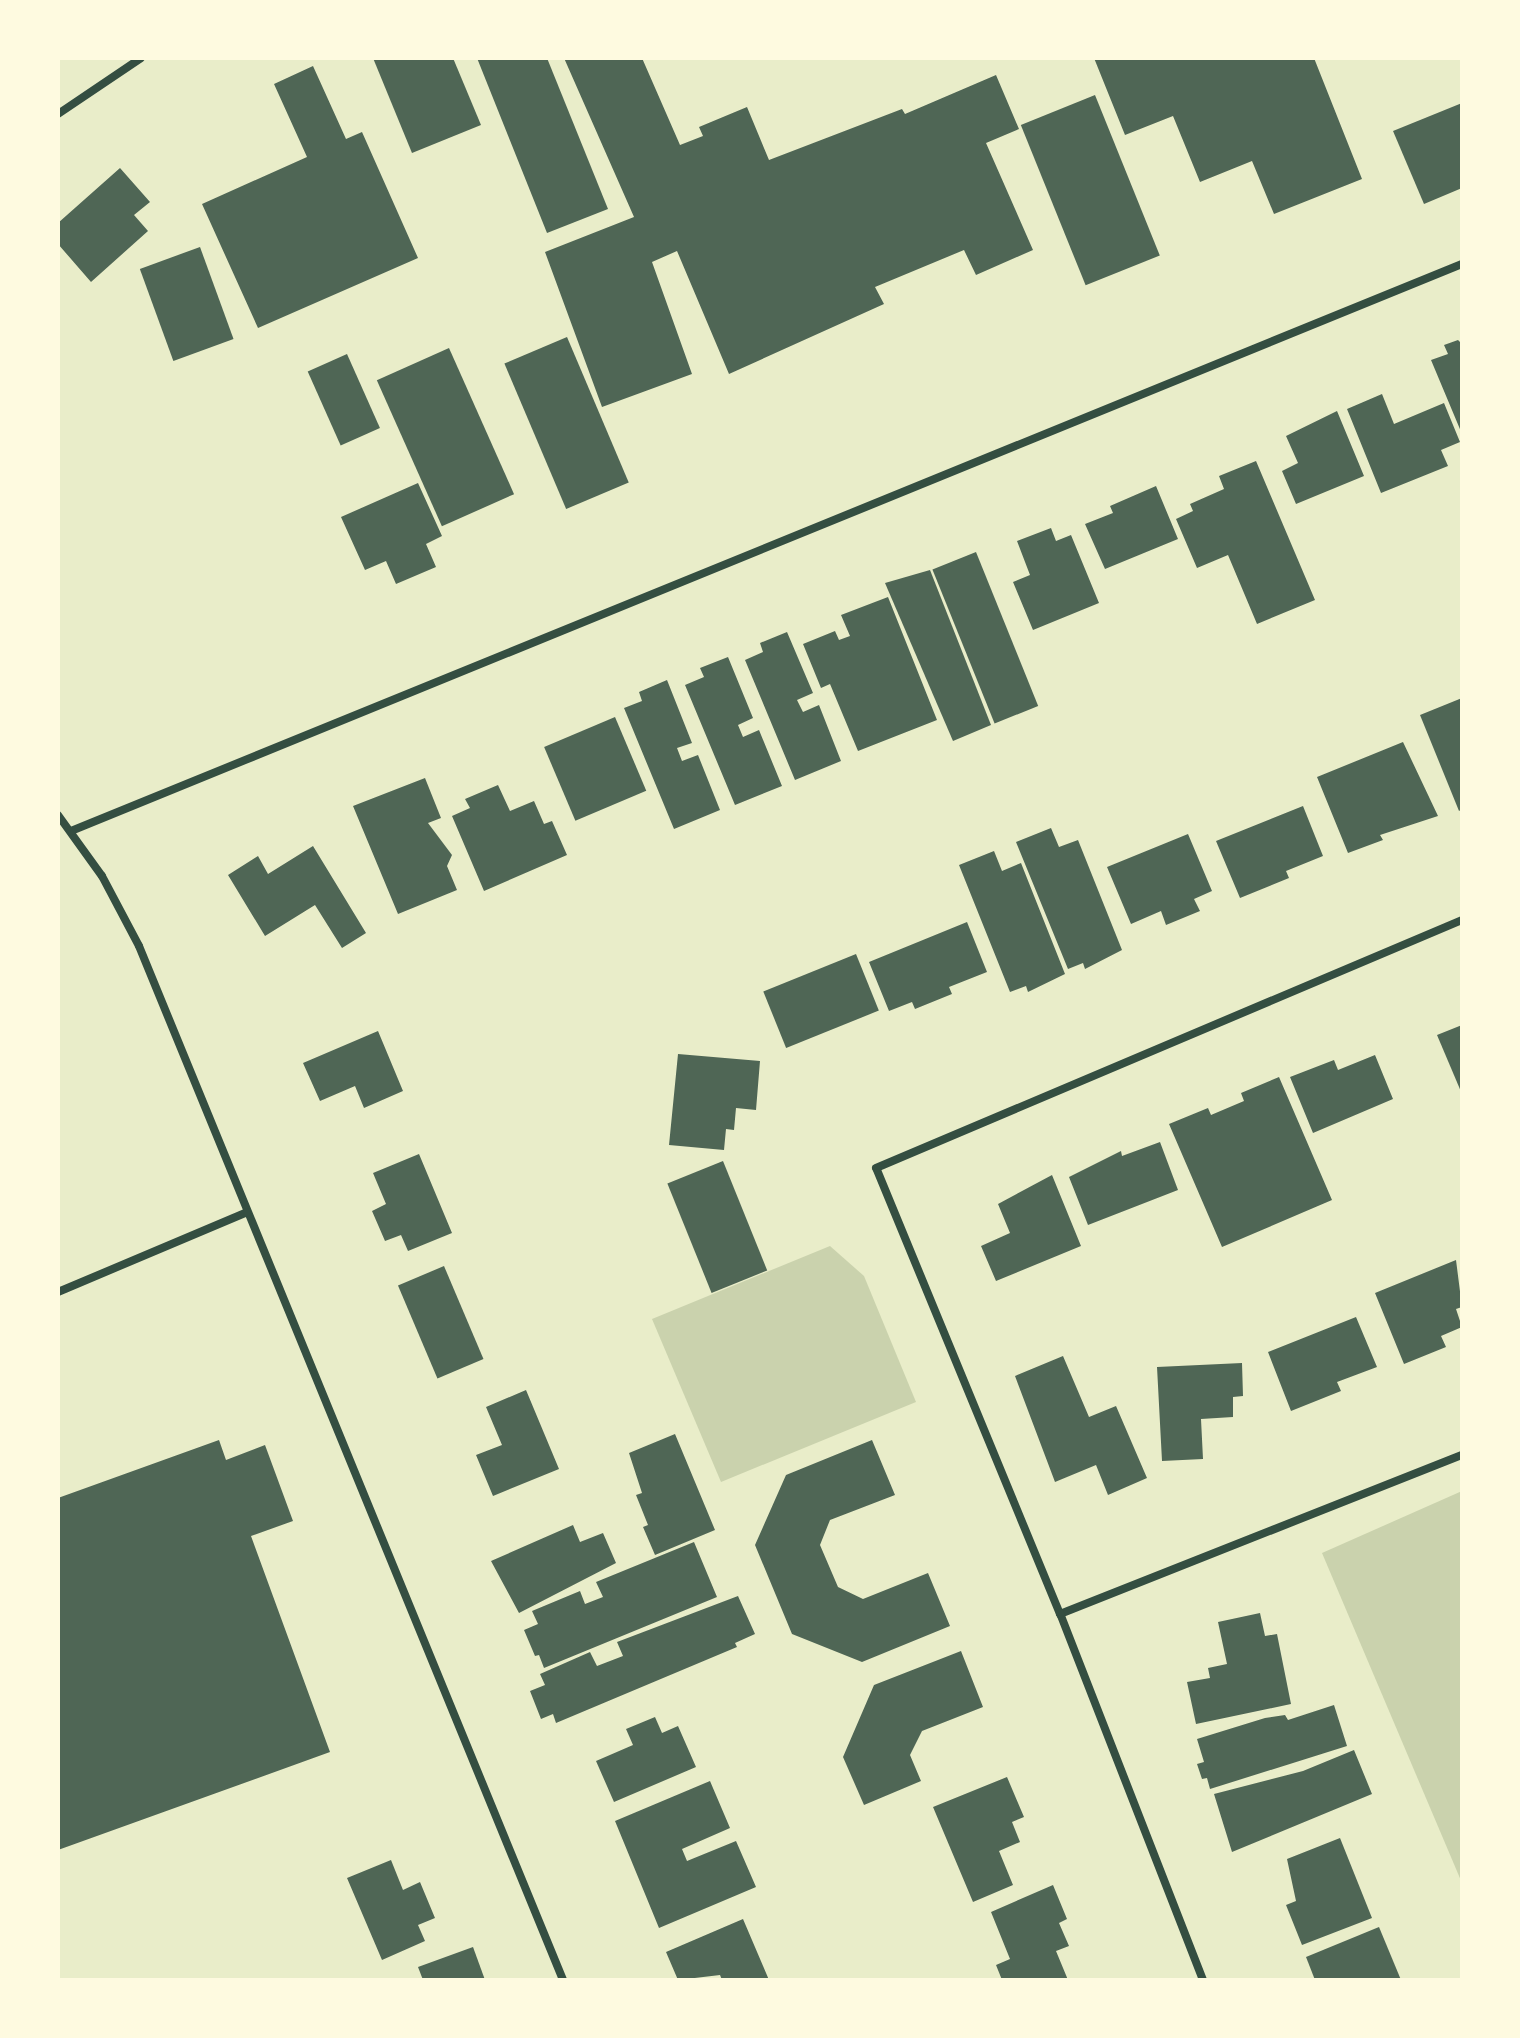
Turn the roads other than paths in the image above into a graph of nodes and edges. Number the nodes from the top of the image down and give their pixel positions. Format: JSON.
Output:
{"nodes":[{"id":1,"x":141,"y":58,"type":"edge"},
{"id":2,"x":58,"y":114,"type":"edge"},
{"id":3,"x":1462,"y":264,"type":"edge"},
{"id":4,"x":58,"y":815,"type":"edge"},
{"id":5,"x":71,"y":831,"type":"junction"},
{"id":6,"x":1462,"y":920,"type":"edge"},
{"id":7,"x":247,"y":1212,"type":"junction"},
{"id":8,"x":58,"y":1292,"type":"edge"},
{"id":9,"x":1462,"y":1455,"type":"edge"},
{"id":10,"x":1060,"y":1614,"type":"junction"},
{"id":11,"x":563,"y":1980,"type":"edge"},
{"id":12,"x":1203,"y":1980,"type":"edge"}],
"edges":[{"from":1,"to":2,"type":"street"},
{"from":3,"to":5,"type":"street"},
{"from":4,"to":5,"type":"street"},
{"from":5,"to":7,"type":"street"},
{"from":6,"to":10,"type":"street"},
{"from":7,"to":8,"type":"street"},
{"from":7,"to":11,"type":"street"},
{"from":9,"to":10,"type":"street"},
{"from":10,"to":12,"type":"street"}]}
